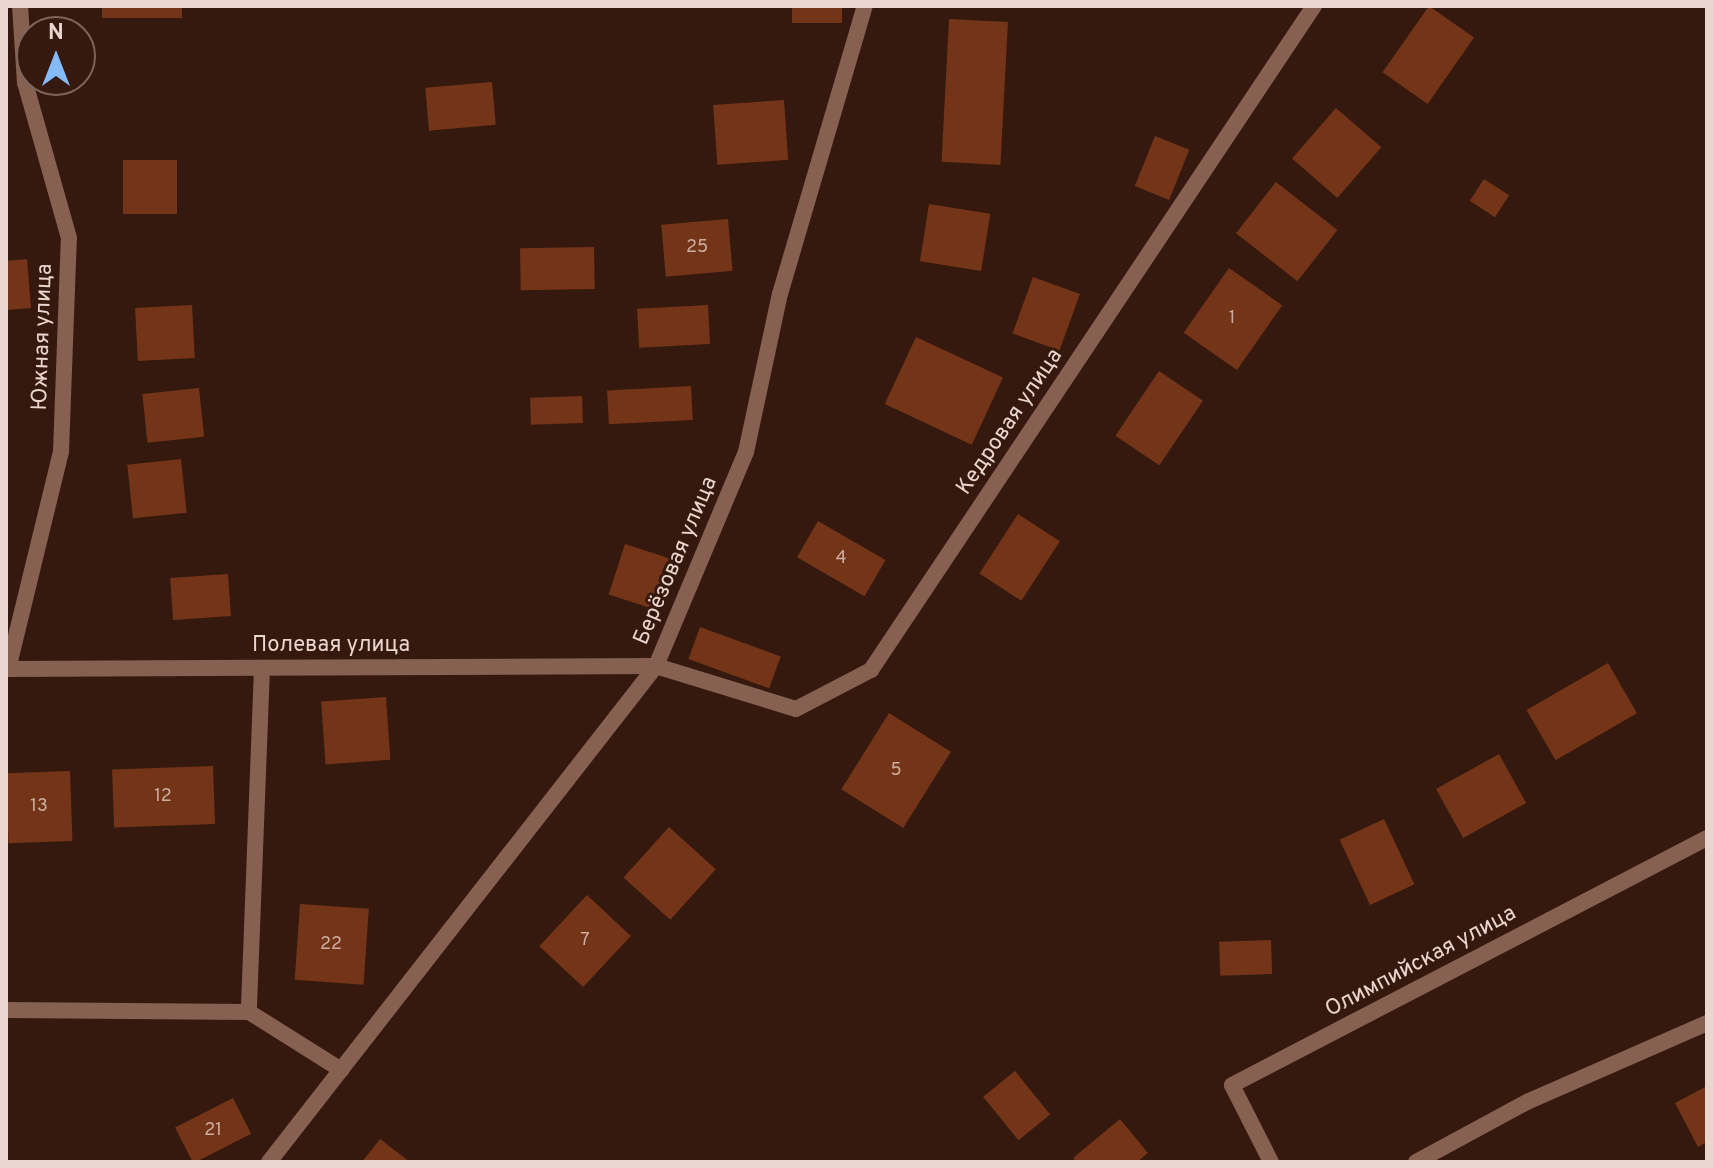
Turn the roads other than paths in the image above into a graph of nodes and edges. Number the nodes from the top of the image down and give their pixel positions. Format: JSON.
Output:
{"nodes":[{"id":1,"x":20,"y":6,"type":"edge"},
{"id":2,"x":865,"y":6,"type":"edge"},
{"id":3,"x":1314,"y":6,"type":"edge"},
{"id":4,"x":656,"y":666,"type":"junction"},
{"id":5,"x":262,"y":668,"type":"junction"},
{"id":6,"x":7,"y":669,"type":"edge"},
{"id":7,"x":1707,"y":838,"type":"edge"},
{"id":8,"x":6,"y":1010,"type":"edge"},
{"id":9,"x":249,"y":1012,"type":"junction"},
{"id":10,"x":1707,"y":1023,"type":"edge"},
{"id":11,"x":341,"y":1070,"type":"junction"},
{"id":12,"x":269,"y":1162,"type":"edge"},
{"id":13,"x":1271,"y":1162,"type":"edge"},
{"id":14,"x":1416,"y":1162,"type":"edge"}],
"edges":[{"from":1,"to":6,"type":"street","name":"Южная улица"},
{"from":2,"to":4,"type":"street","name":"Берёзовая улица"},
{"from":3,"to":4,"type":"street","name":"Кедровая улица"},
{"from":4,"to":5,"type":"street","name":"Полевая улица"},
{"from":4,"to":11,"type":"street","name":"Берёзовая улица"},
{"from":5,"to":6,"type":"street","name":"Полевая улица"},
{"from":5,"to":9,"type":"street"},
{"from":7,"to":13,"type":"street","name":"Олимпийская улица"},
{"from":8,"to":9,"type":"street"},
{"from":9,"to":11,"type":"street"},
{"from":10,"to":14,"type":"street"},
{"from":11,"to":12,"type":"street","name":"Берёзовая улица"}]}
